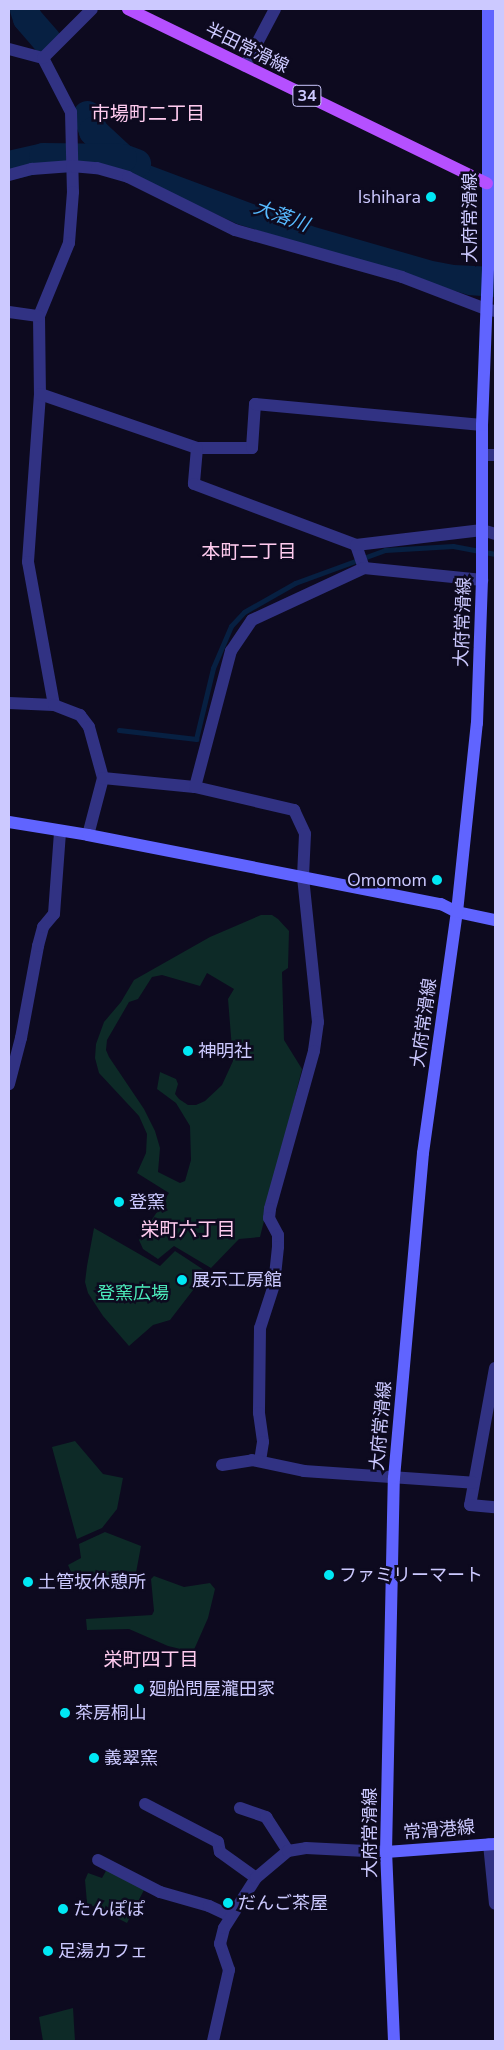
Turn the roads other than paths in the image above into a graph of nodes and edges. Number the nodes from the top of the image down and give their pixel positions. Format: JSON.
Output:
{"nodes":[{"id":1,"x":92,"y":9,"type":"edge"},
{"id":2,"x":128,"y":9,"type":"edge"},
{"id":3,"x":275,"y":9,"type":"edge"},
{"id":4,"x":488,"y":9,"type":"edge"},
{"id":5,"x":9,"y":49,"type":"edge"},
{"id":6,"x":43,"y":58,"type":"junction"},
{"id":7,"x":245,"y":66,"type":"junction"},
{"id":8,"x":72,"y":163,"type":"junction"},
{"id":9,"x":9,"y":175,"type":"edge"},
{"id":10,"x":490,"y":177,"type":"edge"},
{"id":11,"x":490,"y":261,"type":"edge"},
{"id":12,"x":489,"y":306,"type":"edge"},
{"id":13,"x":9,"y":312,"type":"edge"},
{"id":14,"x":39,"y":316,"type":"junction"},
{"id":15,"x":40,"y":394,"type":"junction"},
{"id":16,"x":482,"y":426,"type":"junction"},
{"id":17,"x":197,"y":448,"type":"junction"},
{"id":18,"x":489,"y":455,"type":"edge"},
{"id":19,"x":495,"y":534,"type":"edge"},
{"id":20,"x":482,"y":535,"type":"junction"},
{"id":21,"x":357,"y":547,"type":"junction"},
{"id":22,"x":364,"y":568,"type":"junction"},
{"id":23,"x":482,"y":580,"type":"junction"},
{"id":24,"x":9,"y":703,"type":"edge"},
{"id":25,"x":54,"y":705,"type":"junction"},
{"id":26,"x":103,"y":778,"type":"junction"},
{"id":27,"x":195,"y":787,"type":"junction"},
{"id":28,"x":9,"y":822,"type":"edge"},
{"id":29,"x":60,"y":832,"type":"junction"},
{"id":30,"x":88,"y":835,"type":"junction"},
{"id":31,"x":303,"y":877,"type":"junction"},
{"id":32,"x":457,"y":912,"type":"junction"},
{"id":33,"x":495,"y":920,"type":"edge"},
{"id":34,"x":9,"y":1084,"type":"edge"},
{"id":35,"x":495,"y":1368,"type":"edge"},
{"id":36,"x":260,"y":1461,"type":"junction"},
{"id":37,"x":222,"y":1465,"type":"dead end"},
{"id":38,"x":394,"y":1478,"type":"junction"},
{"id":39,"x":474,"y":1484,"type":"junction"},
{"id":40,"x":495,"y":1507,"type":"edge"},
{"id":41,"x":145,"y":1804,"type":"dead end"},
{"id":42,"x":240,"y":1808,"type":"dead end"},
{"id":43,"x":492,"y":1844,"type":"edge"},
{"id":44,"x":288,"y":1851,"type":"junction"},
{"id":45,"x":386,"y":1852,"type":"junction"},
{"id":46,"x":98,"y":1860,"type":"dead end"},
{"id":47,"x":256,"y":1878,"type":"junction"},
{"id":48,"x":495,"y":1904,"type":"edge"},
{"id":49,"x":230,"y":1916,"type":"junction"},
{"id":50,"x":213,"y":2041,"type":"edge"},
{"id":51,"x":394,"y":2041,"type":"edge"}],
"edges":[{"from":1,"to":6,"type":"street"},
{"from":2,"to":7,"type":"main road","name":"半田常滑線","number":"34"},
{"from":3,"to":7,"type":"street"},
{"from":4,"to":10,"type":"main road","name":"大府常滑線"},
{"from":5,"to":6,"type":"street"},
{"from":6,"to":8,"type":"street"},
{"from":7,"to":10,"type":"main road","name":"半田常滑線","number":"34"},
{"from":8,"to":9,"type":"street"},
{"from":8,"to":12,"type":"street"},
{"from":8,"to":14,"type":"street"},
{"from":10,"to":11,"type":"main road","name":"大府常滑線"},
{"from":11,"to":12,"type":"main road","name":"大府常滑線"},
{"from":12,"to":16,"type":"main road","name":"大府常滑線"},
{"from":13,"to":14,"type":"street"},
{"from":14,"to":15,"type":"street"},
{"from":15,"to":17,"type":"street"},
{"from":15,"to":25,"type":"street"},
{"from":16,"to":17,"type":"street"},
{"from":16,"to":18,"type":"main road","name":"大府常滑線"},
{"from":17,"to":21,"type":"street"},
{"from":18,"to":20,"type":"main road","name":"大府常滑線"},
{"from":19,"to":20,"type":"street"},
{"from":20,"to":21,"type":"street"},
{"from":20,"to":23,"type":"main road","name":"大府常滑線"},
{"from":21,"to":22,"type":"street"},
{"from":22,"to":23,"type":"street"},
{"from":22,"to":27,"type":"street"},
{"from":23,"to":32,"type":"main road","name":"大府常滑線"},
{"from":24,"to":25,"type":"street"},
{"from":25,"to":26,"type":"street"},
{"from":26,"to":27,"type":"street"},
{"from":26,"to":30,"type":"street"},
{"from":27,"to":31,"type":"street"},
{"from":28,"to":29,"type":"main road"},
{"from":29,"to":30,"type":"main road"},
{"from":29,"to":34,"type":"street"},
{"from":30,"to":31,"type":"main road"},
{"from":31,"to":32,"type":"main road"},
{"from":31,"to":36,"type":"street"},
{"from":32,"to":33,"type":"main road"},
{"from":32,"to":38,"type":"main road","name":"大府常滑線"},
{"from":35,"to":39,"type":"street"},
{"from":36,"to":37,"type":"street"},
{"from":36,"to":38,"type":"street"},
{"from":38,"to":39,"type":"street"},
{"from":38,"to":45,"type":"main road","name":"大府常滑線"},
{"from":39,"to":40,"type":"street"},
{"from":41,"to":47,"type":"street"},
{"from":42,"to":44,"type":"street"},
{"from":43,"to":45,"type":"main road","name":"常滑港線"},
{"from":43,"to":48,"type":"street"},
{"from":44,"to":45,"type":"street"},
{"from":44,"to":47,"type":"street"},
{"from":45,"to":51,"type":"main road","name":"大府常滑線"},
{"from":46,"to":49,"type":"street"},
{"from":47,"to":49,"type":"street"},
{"from":49,"to":50,"type":"street"}]}
